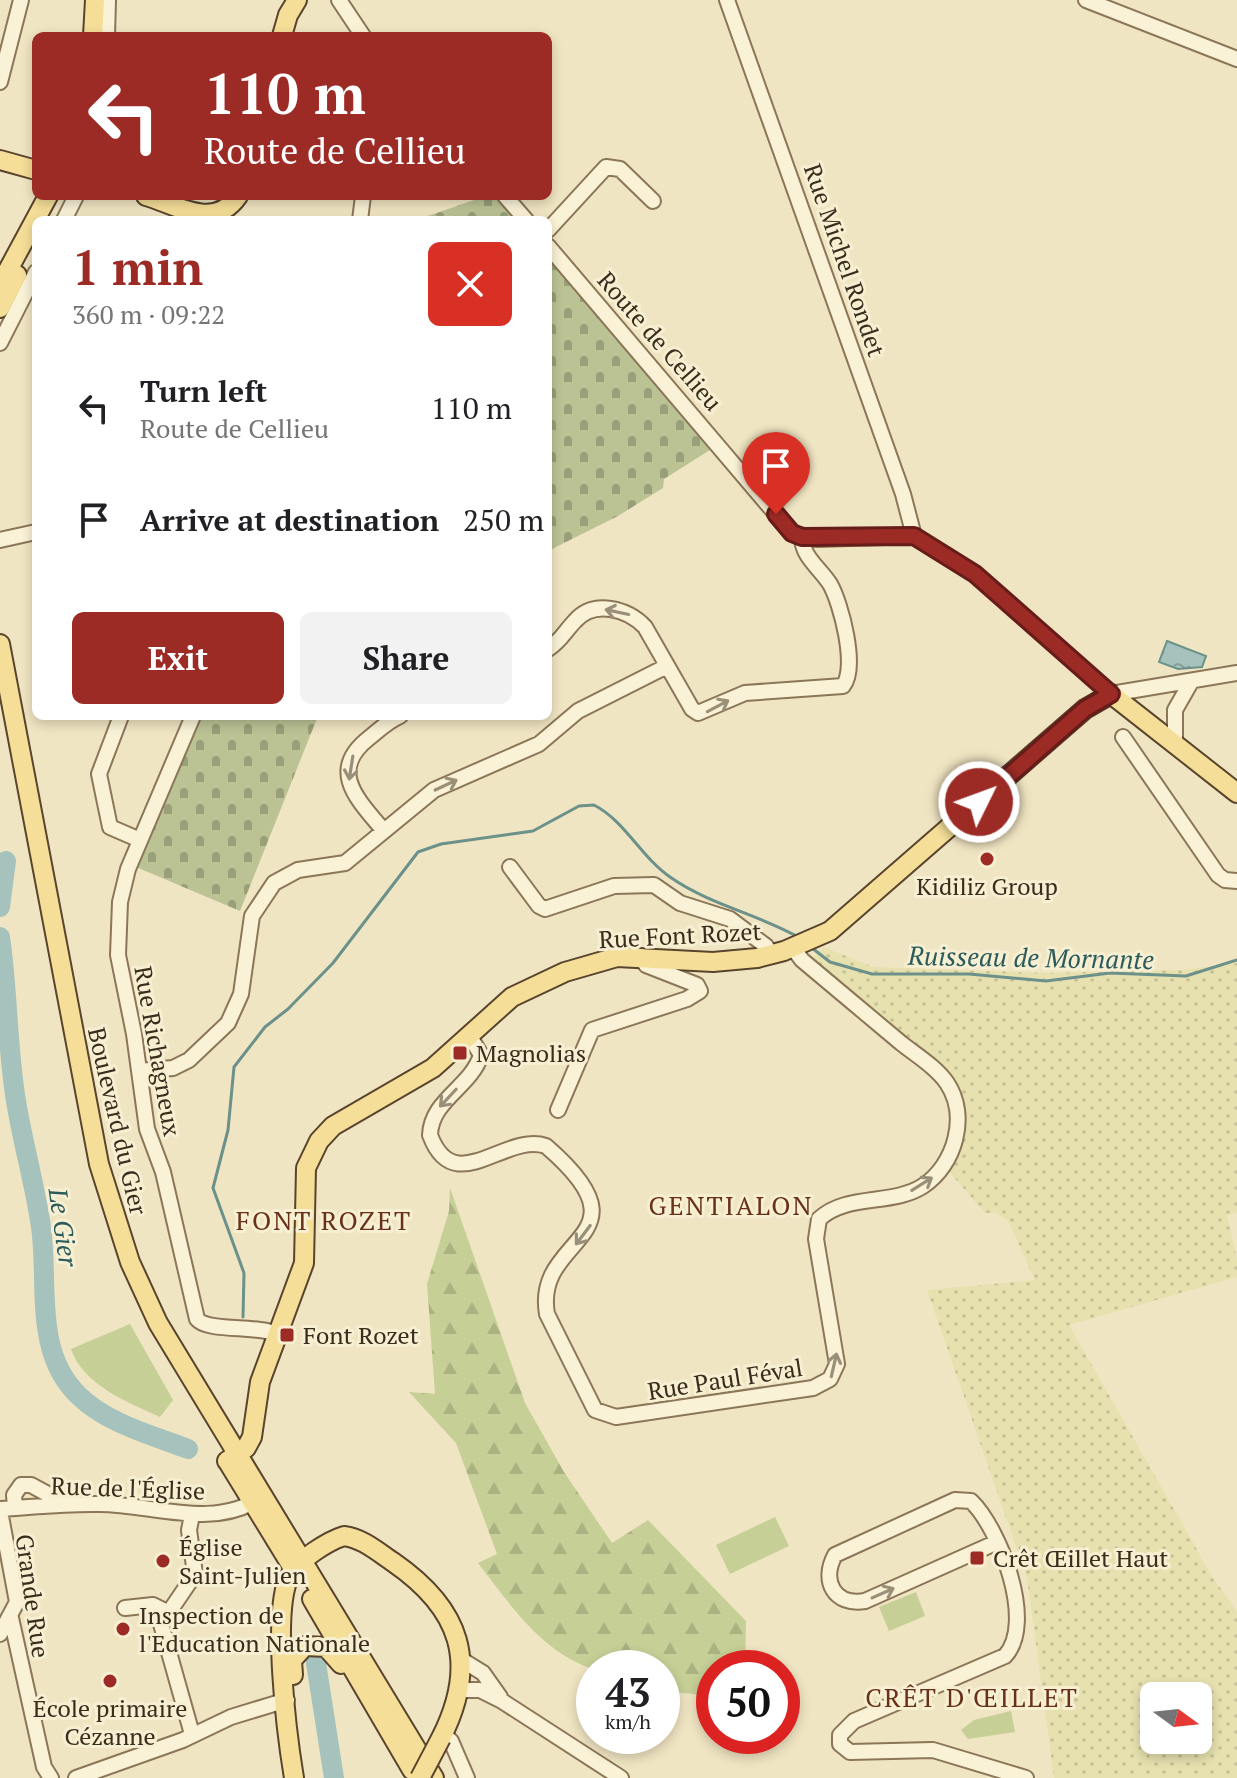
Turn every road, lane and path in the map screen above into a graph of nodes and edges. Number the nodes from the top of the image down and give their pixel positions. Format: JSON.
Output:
{"nodes":[{"id":1,"x":21,"y":0,"type":"edge"},
{"id":2,"x":95,"y":0,"type":"edge"},
{"id":3,"x":108,"y":0,"type":"edge"},
{"id":4,"x":297,"y":0,"type":"edge"},
{"id":5,"x":339,"y":0,"type":"edge"},
{"id":6,"x":727,"y":0,"type":"edge"},
{"id":7,"x":1086,"y":0,"type":"edge"},
{"id":8,"x":93,"y":32,"type":"edge"},
{"id":9,"x":107,"y":32,"type":"edge"},
{"id":10,"x":283,"y":32,"type":"edge"},
{"id":11,"x":358,"y":32,"type":"edge"},
{"id":12,"x":1237,"y":59,"type":"edge"},
{"id":13,"x":0,"y":82,"type":"edge"},
{"id":14,"x":0,"y":160,"type":"edge"},
{"id":15,"x":32,"y":169,"type":"edge"},
{"id":16,"x":159,"y":200,"type":"edge"},
{"id":17,"x":234,"y":200,"type":"edge"},
{"id":18,"x":508,"y":200,"type":"edge"},
{"id":19,"x":653,"y":201,"type":"dead end"},
{"id":20,"x":522,"y":216,"type":"edge"},
{"id":21,"x":32,"y":226,"type":"edge"},
{"id":22,"x":552,"y":226,"type":"edge"},
{"id":23,"x":32,"y":248,"type":"edge"},
{"id":24,"x":552,"y":251,"type":"edge"},
{"id":25,"x":32,"y":280,"type":"edge"},
{"id":26,"x":0,"y":285,"type":"edge"},
{"id":27,"x":0,"y":308,"type":"edge"},
{"id":28,"x":0,"y":343,"type":"edge"},
{"id":29,"x":32,"y":533,"type":"edge"},
{"id":30,"x":914,"y":536,"type":"junction"},
{"id":31,"x":802,"y":537,"type":"junction"},
{"id":32,"x":0,"y":540,"type":"edge"},
{"id":33,"x":0,"y":644,"type":"edge"},
{"id":34,"x":552,"y":647,"type":"edge"},
{"id":35,"x":667,"y":666,"type":"junction"},
{"id":36,"x":1237,"y":673,"type":"edge"},
{"id":37,"x":1191,"y":682,"type":"junction"},
{"id":38,"x":1111,"y":694,"type":"junction"},
{"id":39,"x":3,"y":699,"type":"edge"},
{"id":40,"x":120,"y":720,"type":"edge"},
{"id":41,"x":191,"y":720,"type":"edge"},
{"id":42,"x":394,"y":720,"type":"edge"},
{"id":43,"x":1123,"y":737,"type":"dead end"},
{"id":44,"x":1175,"y":742,"type":"junction"},
{"id":45,"x":1237,"y":793,"type":"edge"},
{"id":46,"x":384,"y":831,"type":"junction"},
{"id":47,"x":140,"y":840,"type":"junction"},
{"id":48,"x":510,"y":867,"type":"dead end"},
{"id":49,"x":1237,"y":881,"type":"edge"},
{"id":50,"x":802,"y":944,"type":"junction"},
{"id":51,"x":771,"y":955,"type":"junction"},
{"id":52,"x":641,"y":956,"type":"junction"},
{"id":53,"x":469,"y":1035,"type":"junction"},
{"id":54,"x":139,"y":1071,"type":"junction"},
{"id":55,"x":558,"y":1110,"type":"dead end"},
{"id":56,"x":277,"y":1334,"type":"junction"},
{"id":57,"x":233,"y":1457,"type":"junction"},
{"id":58,"x":258,"y":1499,"type":"junction"},
{"id":59,"x":67,"y":1505,"type":"junction"},
{"id":60,"x":5,"y":1509,"type":"edge"},
{"id":61,"x":192,"y":1515,"type":"junction"},
{"id":62,"x":995,"y":1543,"type":"junction"},
{"id":63,"x":298,"y":1565,"type":"junction"},
{"id":64,"x":125,"y":1608,"type":"dead end"},
{"id":65,"x":167,"y":1612,"type":"junction"},
{"id":66,"x":11,"y":1618,"type":"junction"},
{"id":67,"x":0,"y":1634,"type":"edge"},
{"id":68,"x":462,"y":1660,"type":"junction"},
{"id":69,"x":460,"y":1690,"type":"junction"},
{"id":70,"x":287,"y":1700,"type":"junction"},
{"id":71,"x":502,"y":1701,"type":"junction"},
{"id":72,"x":297,"y":1729,"type":"junction"},
{"id":73,"x":192,"y":1734,"type":"junction"},
{"id":74,"x":442,"y":1736,"type":"junction"},
{"id":75,"x":401,"y":1753,"type":"junction"},
{"id":76,"x":416,"y":1774,"type":"edge"},
{"id":77,"x":619,"y":1777,"type":"edge"},
{"id":78,"x":51,"y":1778,"type":"edge"},
{"id":79,"x":76,"y":1778,"type":"edge"},
{"id":80,"x":296,"y":1778,"type":"edge"},
{"id":81,"x":434,"y":1778,"type":"edge"},
{"id":82,"x":467,"y":1778,"type":"edge"},
{"id":83,"x":1026,"y":1778,"type":"edge"}],
"edges":[{"from":1,"to":13,"type":"street"},
{"from":2,"to":8,"type":"main road"},
{"from":3,"to":9,"type":"street"},
{"from":4,"to":10,"type":"main road"},
{"from":5,"to":11,"type":"street"},
{"from":6,"to":30,"type":"street","name":"Rue Michel Rondet"},
{"from":7,"to":12,"type":"street"},
{"from":14,"to":15,"type":"main road"},
{"from":16,"to":17,"type":"main road"},
{"from":18,"to":20,"type":"street"},
{"from":19,"to":22,"type":"street"},
{"from":21,"to":26,"type":"main road"},
{"from":23,"to":27,"type":"main road"},
{"from":24,"to":31,"type":"street","name":"Route de Cellieu"},
{"from":25,"to":28,"type":"street"},
{"from":29,"to":32,"type":"street"},
{"from":30,"to":31,"type":"street"},
{"from":30,"to":38,"type":"street"},
{"from":35,"to":31,"type":"street","one_way":true},
{"from":33,"to":39,"type":"main road","name":"Boulevard du Gier"},
{"from":35,"to":34,"type":"street","one_way":true},
{"from":46,"to":35,"type":"street","one_way":true},
{"from":36,"to":37,"type":"street"},
{"from":37,"to":38,"type":"street"},
{"from":37,"to":44,"type":"street"},
{"from":38,"to":44,"type":"main road"},
{"from":38,"to":50,"type":"main road","name":"Rue Font Rozet"},
{"from":39,"to":57,"type":"main road","name":"Boulevard du Gier"},
{"from":40,"to":47,"type":"street"},
{"from":41,"to":47,"type":"street","name":"Rue Richagneux"},
{"from":42,"to":46,"type":"street","one_way":true},
{"from":43,"to":49,"type":"street"},
{"from":44,"to":45,"type":"main road"},
{"from":46,"to":54,"type":"street"},
{"from":47,"to":54,"type":"street","name":"Rue Richagneux"},
{"from":48,"to":51,"type":"street"},
{"from":50,"to":51,"type":"main road","name":"Rue Font Rozet"},
{"from":53,"to":50,"type":"street","name":"Rue Paul Féval","one_way":true},
{"from":51,"to":52,"type":"main road","name":"Rue Font Rozet"},
{"from":52,"to":53,"type":"main road","name":"Rue Font Rozet"},
{"from":52,"to":55,"type":"street"},
{"from":53,"to":56,"type":"main road","name":"Rue Font Rozet"},
{"from":54,"to":56,"type":"street","name":"Rue Richagneux"},
{"from":56,"to":57,"type":"main road","name":"Rue Font Rozet"},
{"from":57,"to":58,"type":"main road","name":"Boulevard du Gier"},
{"from":58,"to":61,"type":"street","name":"Rue de l'Église"},
{"from":58,"to":63,"type":"main road","name":"Boulevard du Gier"},
{"from":59,"to":60,"type":"street","name":"Rue de l'Église"},
{"from":59,"to":60,"type":"street"},
{"from":59,"to":61,"type":"street","name":"Rue de l'Église"},
{"from":60,"to":66,"type":"street","name":"Grande Rue"},
{"from":61,"to":65,"type":"street"},
{"from":62,"to":62,"type":"street","one_way":true},
{"from":62,"to":83,"type":"street"},
{"from":63,"to":68,"type":"main road"},
{"from":63,"to":70,"type":"main road"},
{"from":63,"to":75,"type":"main road"},
{"from":63,"to":81,"type":"main road"},
{"from":64,"to":65,"type":"street"},
{"from":65,"to":73,"type":"street"},
{"from":66,"to":67,"type":"street"},
{"from":66,"to":78,"type":"street","name":"Grande Rue"},
{"from":68,"to":69,"type":"main road"},
{"from":68,"to":71,"type":"street"},
{"from":69,"to":71,"type":"street"},
{"from":69,"to":74,"type":"main road"},
{"from":70,"to":72,"type":"main road"},
{"from":70,"to":73,"type":"street"},
{"from":70,"to":80,"type":"main road"},
{"from":71,"to":77,"type":"street"},
{"from":72,"to":75,"type":"main road"},
{"from":72,"to":80,"type":"main road"},
{"from":73,"to":79,"type":"street"},
{"from":74,"to":76,"type":"main road","bridge":true},
{"from":74,"to":82,"type":"street"},
{"from":75,"to":76,"type":"main road"}]}
